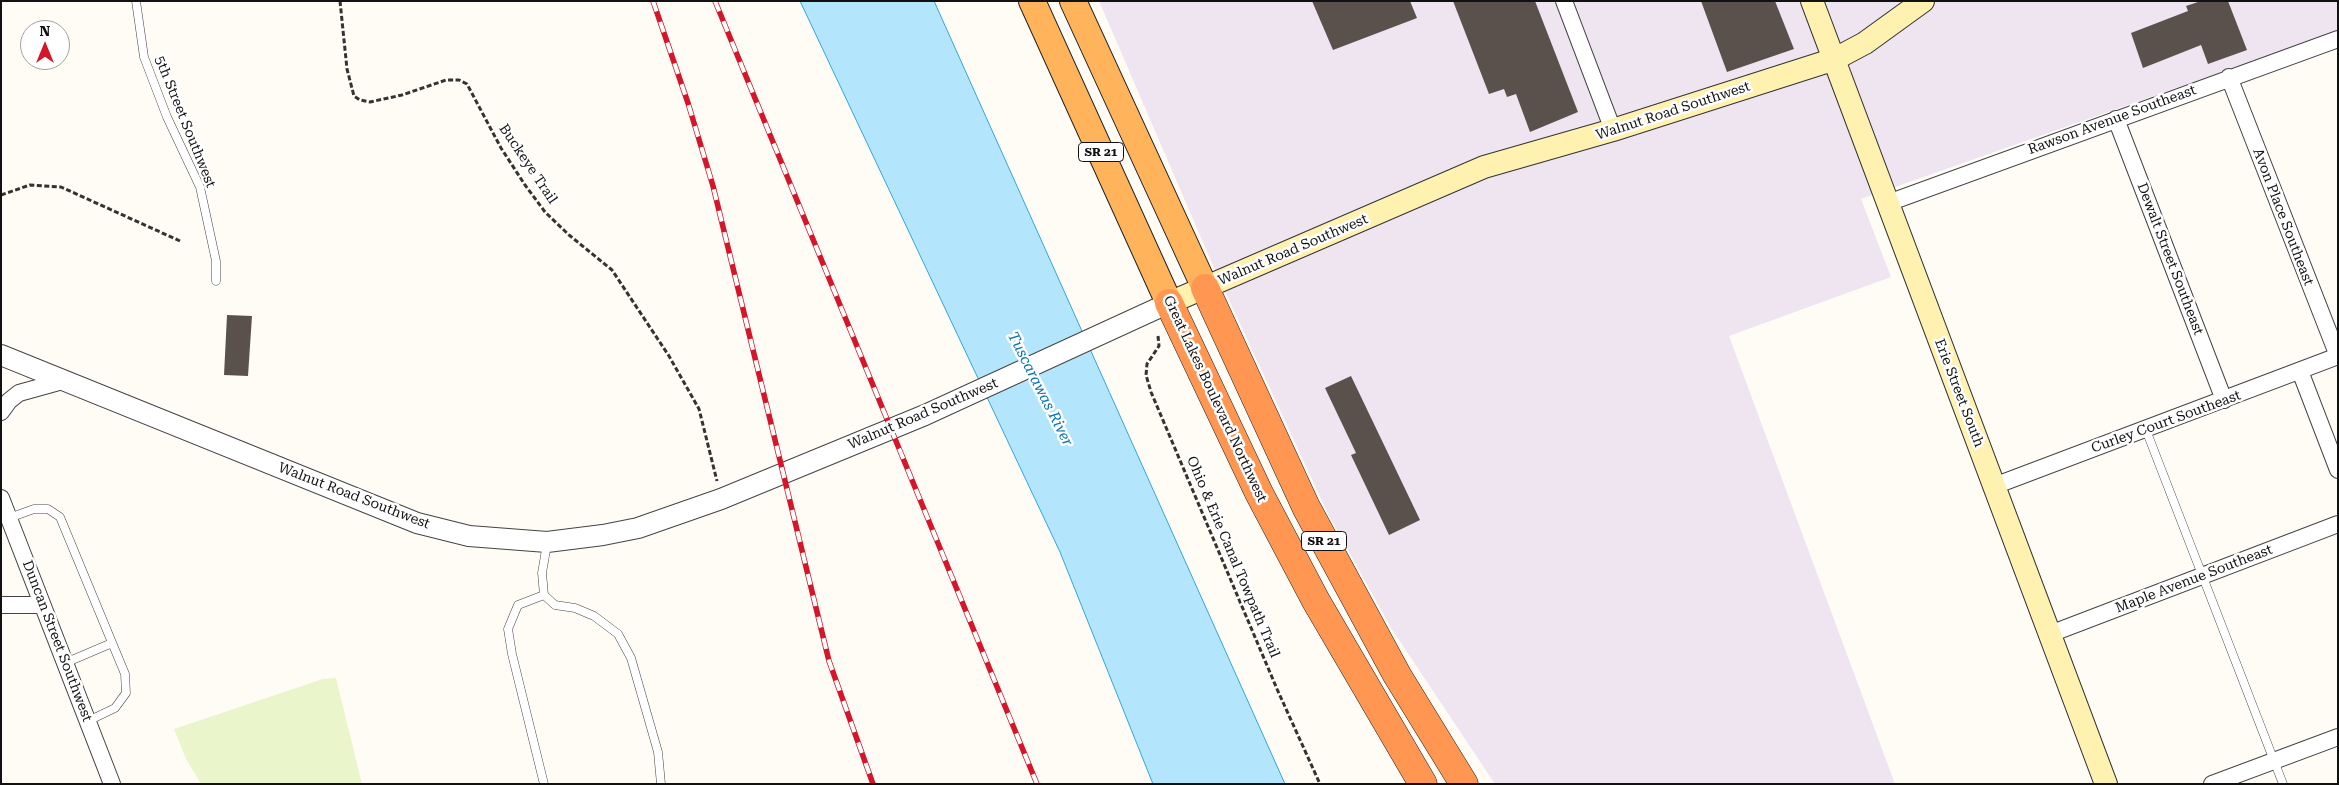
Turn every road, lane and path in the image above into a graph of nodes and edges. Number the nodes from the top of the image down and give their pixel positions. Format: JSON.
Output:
{"nodes":[{"id":1,"x":136,"y":1,"type":"edge"},
{"id":2,"x":340,"y":1,"type":"edge"},
{"id":3,"x":1032,"y":1,"type":"edge"},
{"id":4,"x":1073,"y":1,"type":"edge"},
{"id":5,"x":1564,"y":1,"type":"edge"},
{"id":6,"x":1812,"y":1,"type":"edge"},
{"id":7,"x":1923,"y":1,"type":"edge"},
{"id":8,"x":2338,"y":39,"type":"edge"},
{"id":9,"x":1834,"y":59,"type":"junction"},
{"id":10,"x":2228,"y":77,"type":"junction"},
{"id":11,"x":2116,"y":119,"type":"junction"},
{"id":12,"x":1613,"y":130,"type":"junction"},
{"id":13,"x":1,"y":195,"type":"edge"},
{"id":14,"x":1888,"y":203,"type":"junction"},
{"id":15,"x":180,"y":241,"type":"dead end"},
{"id":16,"x":216,"y":281,"type":"dead end"},
{"id":17,"x":1204,"y":288,"type":"junction"},
{"id":18,"x":1169,"y":303,"type":"junction"},
{"id":19,"x":1159,"y":336,"type":"dead end"},
{"id":20,"x":1,"y":355,"type":"edge"},
{"id":21,"x":2338,"y":356,"type":"edge"},
{"id":22,"x":2300,"y":371,"type":"junction"},
{"id":23,"x":66,"y":380,"type":"junction"},
{"id":24,"x":2224,"y":400,"type":"junction"},
{"id":25,"x":1,"y":412,"type":"edge"},
{"id":26,"x":2146,"y":430,"type":"junction"},
{"id":27,"x":2338,"y":470,"type":"edge"},
{"id":28,"x":716,"y":481,"type":"dead end"},
{"id":29,"x":1994,"y":486,"type":"junction"},
{"id":30,"x":1,"y":498,"type":"edge"},
{"id":31,"x":9,"y":518,"type":"junction"},
{"id":32,"x":2338,"y":524,"type":"edge"},
{"id":33,"x":547,"y":542,"type":"junction"},
{"id":34,"x":2202,"y":576,"type":"junction"},
{"id":35,"x":544,"y":595,"type":"junction"},
{"id":36,"x":1,"y":604,"type":"edge"},
{"id":37,"x":42,"y":605,"type":"junction"},
{"id":38,"x":2050,"y":634,"type":"junction"},
{"id":39,"x":112,"y":643,"type":"junction"},
{"id":40,"x":65,"y":663,"type":"junction"},
{"id":41,"x":88,"y":721,"type":"junction"},
{"id":42,"x":2338,"y":737,"type":"edge"},
{"id":43,"x":2274,"y":760,"type":"junction"},
{"id":44,"x":112,"y":784,"type":"edge"},
{"id":45,"x":544,"y":784,"type":"edge"},
{"id":46,"x":661,"y":784,"type":"edge"},
{"id":47,"x":1320,"y":784,"type":"edge"},
{"id":48,"x":1423,"y":784,"type":"edge"},
{"id":49,"x":1464,"y":784,"type":"edge"},
{"id":50,"x":2106,"y":784,"type":"edge"},
{"id":51,"x":2212,"y":784,"type":"edge"},
{"id":52,"x":2283,"y":784,"type":"edge"}],
"edges":[{"from":1,"to":16,"type":"lane","name":"5th Street Southwest"},
{"from":2,"to":28,"type":"path","name":"Buckeye Trail"},
{"from":3,"to":18,"type":"highway","name":"Great Lakes Boulevard Northwest","number":"SR 21"},
{"from":4,"to":17,"type":"highway","number":"SR 21"},
{"from":5,"to":12,"type":"street"},
{"from":6,"to":9,"type":"main road","name":"Erie Street South"},
{"from":7,"to":9,"type":"main road","name":"Walnut Road Southwest"},
{"from":8,"to":10,"type":"street","name":"Rawson Avenue Southeast"},
{"from":9,"to":12,"type":"main road","name":"Walnut Road Southwest"},
{"from":9,"to":14,"type":"main road","name":"Erie Street South"},
{"from":10,"to":11,"type":"street","name":"Rawson Avenue Southeast"},
{"from":10,"to":21,"type":"street","name":"Avon Place Southeast"},
{"from":11,"to":14,"type":"street","name":"Rawson Avenue Southeast"},
{"from":11,"to":24,"type":"street","name":"Dewalt Street Southeast"},
{"from":12,"to":17,"type":"main road","name":"Walnut Road Southwest"},
{"from":13,"to":15,"type":"path"},
{"from":14,"to":29,"type":"main road","name":"Erie Street South"},
{"from":17,"to":18,"type":"main road","name":"Walnut Road Southwest"},
{"from":17,"to":49,"type":"highway","number":"SR 21"},
{"from":18,"to":33,"type":"street","name":"Walnut Road Southwest"},
{"from":18,"to":48,"type":"highway","name":"Great Lakes Boulevard Northwest","number":"SR 21"},
{"from":19,"to":47,"type":"path","name":"Ohio & Erie Canal Towpath Trail"},
{"from":20,"to":23,"type":"street","name":"Walnut Road Southwest"},
{"from":21,"to":22,"type":"street","name":"Curley Court Southeast"},
{"from":22,"to":24,"type":"street","name":"Curley Court Southeast"},
{"from":22,"to":27,"type":"street"},
{"from":23,"to":25,"type":"street"},
{"from":23,"to":33,"type":"street","name":"Walnut Road Southwest"},
{"from":24,"to":26,"type":"street","name":"Curley Court Southeast"},
{"from":26,"to":29,"type":"street","name":"Curley Court Southeast"},
{"from":26,"to":34,"type":"lane"},
{"from":29,"to":38,"type":"main road","name":"Erie Street South"},
{"from":30,"to":31,"type":"street","name":"Duncan Street Southwest"},
{"from":31,"to":37,"type":"street","name":"Duncan Street Southwest"},
{"from":31,"to":39,"type":"lane"},
{"from":32,"to":34,"type":"street","name":"Maple Avenue Southeast"},
{"from":33,"to":35,"type":"lane"},
{"from":34,"to":38,"type":"street","name":"Maple Avenue Southeast"},
{"from":34,"to":43,"type":"lane"},
{"from":35,"to":45,"type":"lane"},
{"from":35,"to":46,"type":"lane"},
{"from":36,"to":37,"type":"street"},
{"from":37,"to":40,"type":"street","name":"Duncan Street Southwest"},
{"from":38,"to":50,"type":"main road","name":"Erie Street South"},
{"from":39,"to":40,"type":"lane"},
{"from":39,"to":41,"type":"lane"},
{"from":40,"to":41,"type":"street","name":"Duncan Street Southwest"},
{"from":41,"to":44,"type":"street","name":"Duncan Street Southwest"},
{"from":42,"to":43,"type":"street"},
{"from":43,"to":51,"type":"street"},
{"from":43,"to":52,"type":"lane"}]}
